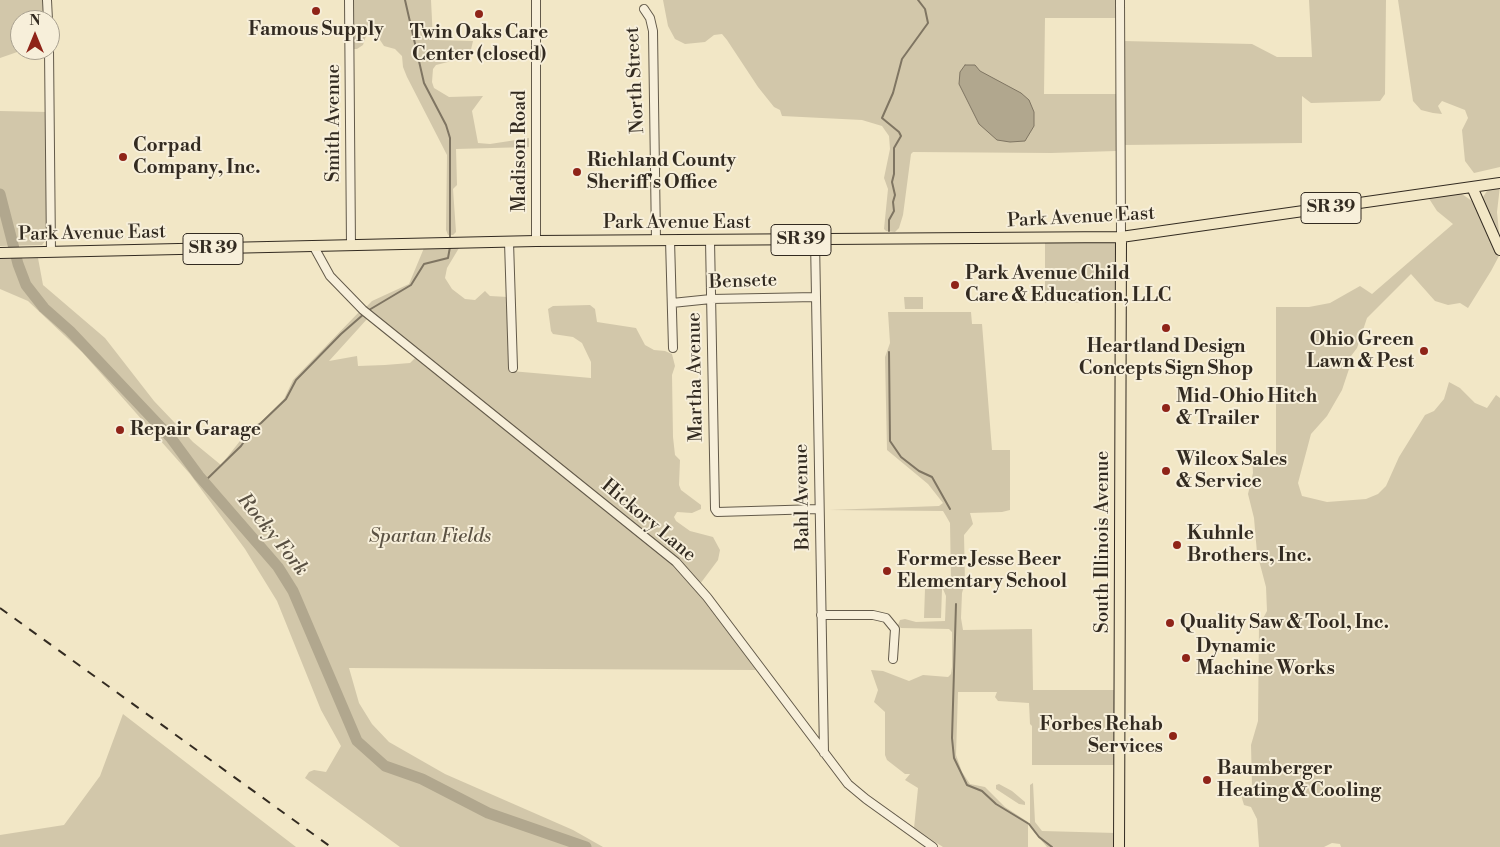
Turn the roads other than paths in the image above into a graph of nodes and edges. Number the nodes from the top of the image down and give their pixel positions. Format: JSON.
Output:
{"nodes":[{"id":1,"x":349,"y":0,"type":"edge"},
{"id":2,"x":536,"y":0,"type":"edge"},
{"id":3,"x":1120,"y":0,"type":"edge"},
{"id":4,"x":644,"y":9,"type":"dead end"},
{"id":5,"x":49,"y":60,"type":"edge"},
{"id":6,"x":1500,"y":183,"type":"edge"},
{"id":7,"x":1472,"y":187,"type":"junction"},
{"id":8,"x":1121,"y":237,"type":"junction"},
{"id":9,"x":670,"y":240,"type":"junction"},
{"id":10,"x":710,"y":240,"type":"junction"},
{"id":11,"x":815,"y":240,"type":"junction"},
{"id":12,"x":536,"y":241,"type":"junction"},
{"id":13,"x":656,"y":241,"type":"junction"},
{"id":14,"x":509,"y":242,"type":"junction"},
{"id":15,"x":351,"y":246,"type":"junction"},
{"id":16,"x":314,"y":247,"type":"junction"},
{"id":17,"x":1500,"y":250,"type":"edge"},
{"id":18,"x":51,"y":252,"type":"junction"},
{"id":19,"x":0,"y":253,"type":"edge"},
{"id":20,"x":816,"y":297,"type":"junction"},
{"id":21,"x":711,"y":299,"type":"junction"},
{"id":22,"x":672,"y":303,"type":"junction"},
{"id":23,"x":673,"y":348,"type":"dead end"},
{"id":24,"x":513,"y":368,"type":"dead end"},
{"id":25,"x":820,"y":509,"type":"junction"},
{"id":26,"x":821,"y":615,"type":"junction"},
{"id":27,"x":893,"y":660,"type":"dead end"},
{"id":28,"x":824,"y":753,"type":"junction"},
{"id":29,"x":934,"y":847,"type":"edge"},
{"id":30,"x":1119,"y":847,"type":"edge"}],
"edges":[{"from":1,"to":15,"type":"street","name":"Smith Avenue"},
{"from":2,"to":12,"type":"street","name":"Madison Road"},
{"from":3,"to":8,"type":"street"},
{"from":4,"to":13,"type":"street","name":"North Street"},
{"from":5,"to":18,"type":"street"},
{"from":6,"to":7,"type":"main road","name":"Park Avenue East"},
{"from":7,"to":8,"type":"main road","name":"Park Avenue East","number":"SR 39"},
{"from":7,"to":17,"type":"main road"},
{"from":8,"to":11,"type":"main road","name":"Park Avenue East","number":"SR 39"},
{"from":8,"to":30,"type":"main road","name":"South Illinois Avenue"},
{"from":9,"to":10,"type":"main road","name":"Park Avenue East","number":"SR 39"},
{"from":9,"to":13,"type":"main road","name":"Park Avenue East","number":"SR 39"},
{"from":9,"to":22,"type":"street"},
{"from":10,"to":11,"type":"main road","name":"Park Avenue East","number":"SR 39"},
{"from":10,"to":21,"type":"street","name":"Martha Avenue"},
{"from":11,"to":20,"type":"street","name":"Bahl Avenue"},
{"from":12,"to":13,"type":"main road","name":"Park Avenue East","number":"SR 39"},
{"from":12,"to":14,"type":"main road","name":"Park Avenue East","number":"SR 39"},
{"from":14,"to":15,"type":"main road","name":"Park Avenue East","number":"SR 39"},
{"from":14,"to":24,"type":"street"},
{"from":15,"to":16,"type":"main road","name":"Park Avenue East","number":"SR 39"},
{"from":16,"to":18,"type":"main road","name":"Park Avenue East","number":"SR 39"},
{"from":16,"to":28,"type":"street","name":"Hickory Lane"},
{"from":18,"to":19,"type":"main road","name":"Park Avenue East","number":"SR 39"},
{"from":20,"to":21,"type":"street","name":"Bensete"},
{"from":20,"to":25,"type":"street","name":"Bahl Avenue"},
{"from":21,"to":22,"type":"street","name":"Bensete"},
{"from":21,"to":25,"type":"street","name":"Martha Avenue"},
{"from":22,"to":23,"type":"street"},
{"from":25,"to":26,"type":"street","name":"Bahl Avenue"},
{"from":26,"to":27,"type":"street"},
{"from":26,"to":28,"type":"street","name":"Bahl Avenue"},
{"from":28,"to":29,"type":"street","name":"Hickory Lane"}]}
